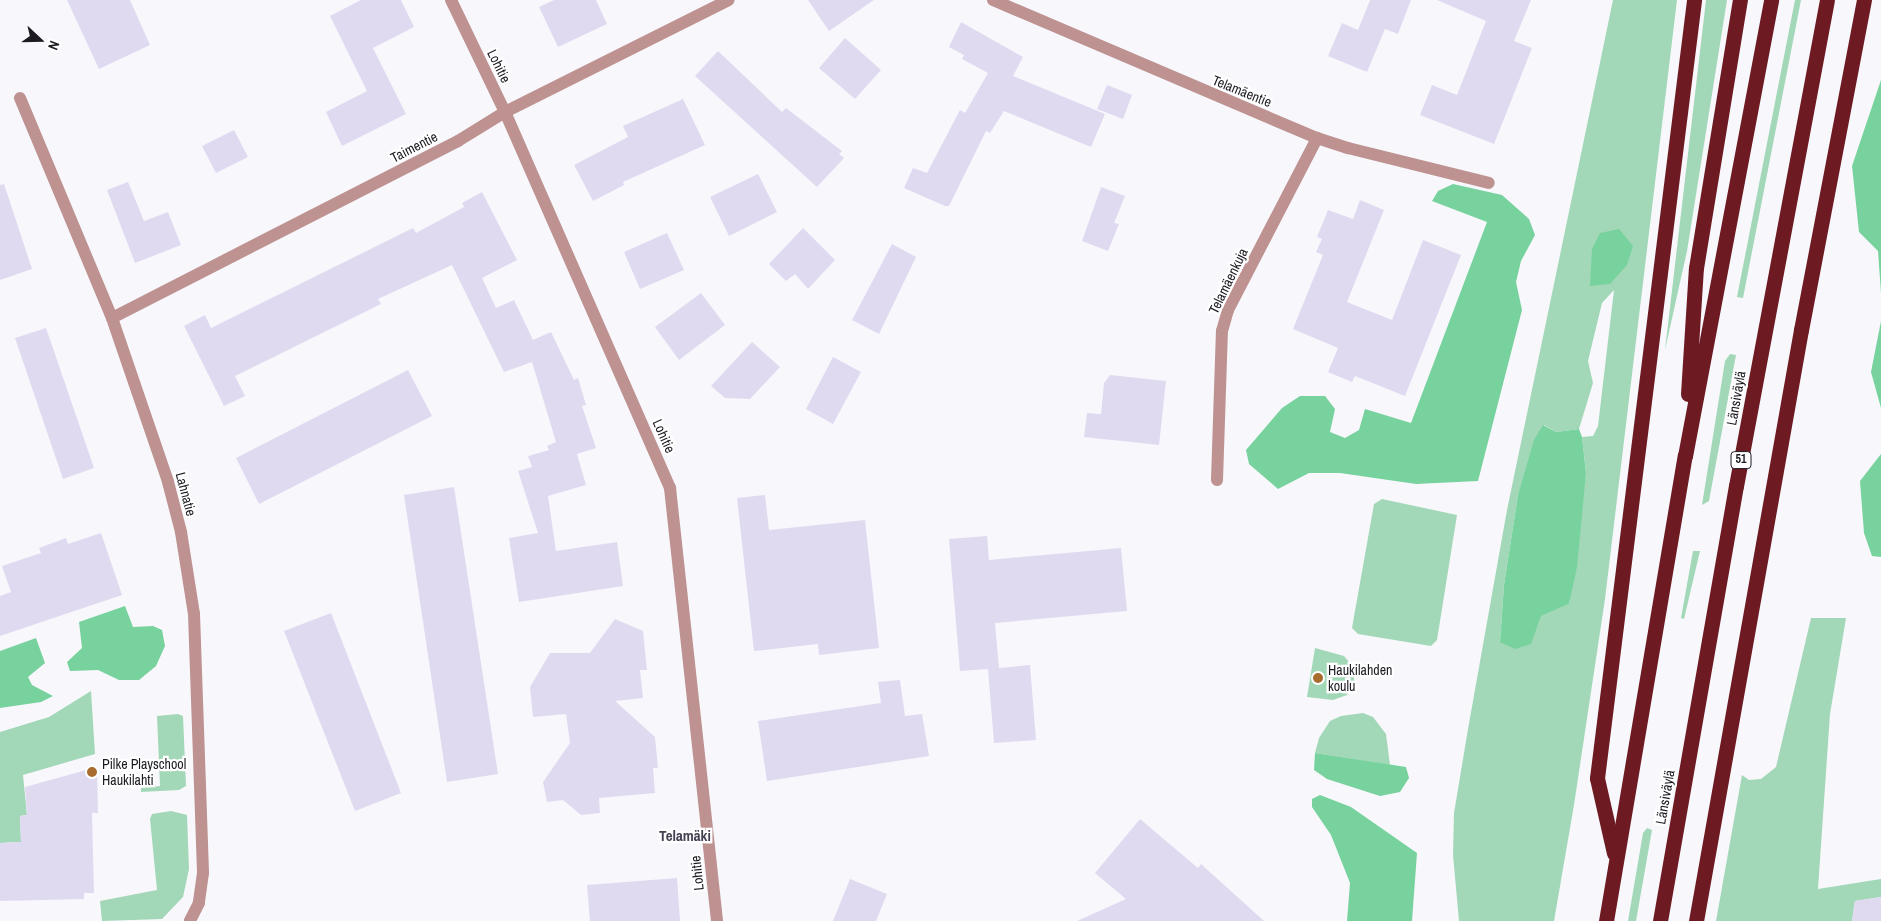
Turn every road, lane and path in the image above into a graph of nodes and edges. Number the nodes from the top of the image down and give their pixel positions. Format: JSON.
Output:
{"nodes":[{"id":1,"x":451,"y":0,"type":"edge"},
{"id":2,"x":729,"y":0,"type":"edge"},
{"id":3,"x":993,"y":0,"type":"edge"},
{"id":4,"x":1694,"y":0,"type":"edge"},
{"id":5,"x":1740,"y":0,"type":"edge"},
{"id":6,"x":1771,"y":0,"type":"edge"},
{"id":7,"x":1827,"y":0,"type":"edge"},
{"id":8,"x":1864,"y":0,"type":"edge"},
{"id":9,"x":20,"y":98,"type":"dead end"},
{"id":10,"x":505,"y":112,"type":"junction"},
{"id":11,"x":1317,"y":138,"type":"junction"},
{"id":12,"x":1489,"y":182,"type":"dead end"},
{"id":13,"x":112,"y":318,"type":"junction"},
{"id":14,"x":1685,"y":456,"type":"junction"},
{"id":15,"x":1217,"y":480,"type":"dead end"},
{"id":16,"x":1616,"y":860,"type":"junction"},
{"id":17,"x":190,"y":921,"type":"edge"},
{"id":18,"x":717,"y":921,"type":"edge"},
{"id":19,"x":1606,"y":921,"type":"edge"},
{"id":20,"x":1660,"y":921,"type":"edge"},
{"id":21,"x":1696,"y":921,"type":"edge"}],
"edges":[{"from":1,"to":10,"type":"street","name":"Lohitie"},
{"from":2,"to":10,"type":"street","name":"Taimentie"},
{"from":3,"to":11,"type":"street","name":"Telamäentie"},
{"from":4,"to":16,"type":"highway"},
{"from":5,"to":14,"type":"highway"},
{"from":6,"to":14,"type":"highway"},
{"from":7,"to":20,"type":"highway","name":"Länsiväylä","number":"51"},
{"from":8,"to":21,"type":"highway"},
{"from":9,"to":13,"type":"street","name":"Lahnatie"},
{"from":10,"to":13,"type":"street","name":"Taimentie"},
{"from":10,"to":18,"type":"street","name":"Lohitie"},
{"from":11,"to":12,"type":"street","name":"Telamäentie"},
{"from":11,"to":15,"type":"street","name":"Telamäenkuja"},
{"from":13,"to":17,"type":"street","name":"Lahnatie"},
{"from":14,"to":16,"type":"highway"},
{"from":16,"to":19,"type":"highway"}]}
